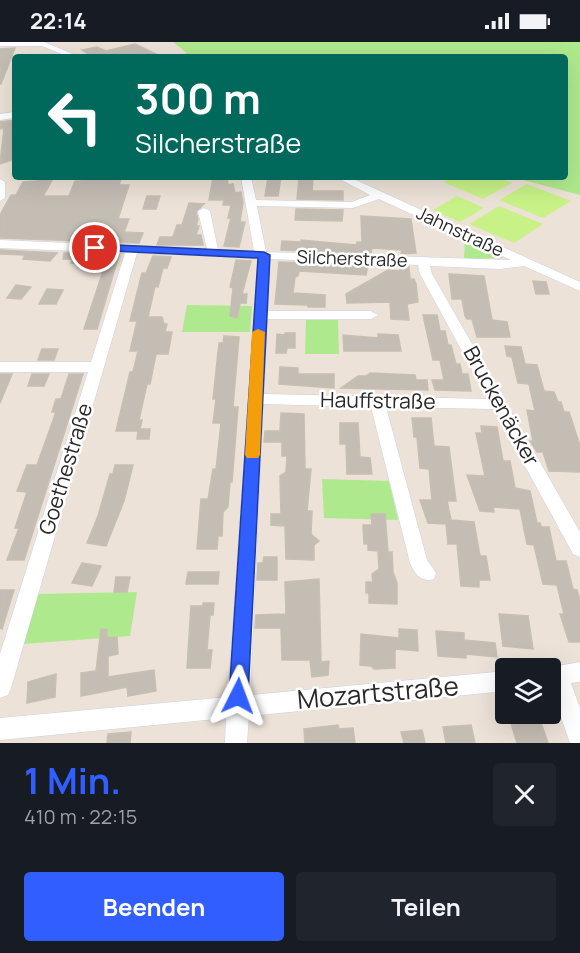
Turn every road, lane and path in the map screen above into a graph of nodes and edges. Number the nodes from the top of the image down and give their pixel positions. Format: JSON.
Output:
{"nodes":[{"id":1,"x":0,"y":44,"type":"edge"},
{"id":2,"x":69,"y":54,"type":"edge"},
{"id":3,"x":247,"y":180,"type":"edge"},
{"id":4,"x":347,"y":180,"type":"edge"},
{"id":5,"x":0,"y":182,"type":"edge"},
{"id":6,"x":379,"y":195,"type":"junction"},
{"id":7,"x":0,"y":198,"type":"edge"},
{"id":8,"x":251,"y":203,"type":"junction"},
{"id":9,"x":204,"y":211,"type":"dead end"},
{"id":10,"x":0,"y":244,"type":"edge"},
{"id":11,"x":132,"y":249,"type":"junction"},
{"id":12,"x":213,"y":253,"type":"junction"},
{"id":13,"x":262,"y":255,"type":"junction"},
{"id":14,"x":423,"y":262,"type":"junction"},
{"id":15,"x":525,"y":262,"type":"junction"},
{"id":16,"x":580,"y":287,"type":"edge"},
{"id":17,"x":259,"y":315,"type":"junction"},
{"id":18,"x":371,"y":315,"type":"dead end"},
{"id":19,"x":0,"y":367,"type":"edge"},
{"id":20,"x":96,"y":367,"type":"junction"},
{"id":21,"x":255,"y":399,"type":"junction"},
{"id":22,"x":377,"y":401,"type":"junction"},
{"id":23,"x":500,"y":404,"type":"junction"},
{"id":24,"x":580,"y":549,"type":"edge"},
{"id":25,"x":427,"y":573,"type":"dead end"},
{"id":26,"x":580,"y":672,"type":"edge"},
{"id":27,"x":561,"y":674,"type":"edge"},
{"id":28,"x":495,"y":682,"type":"edge"},
{"id":29,"x":0,"y":688,"type":"edge"},
{"id":30,"x":561,"y":693,"type":"edge"},
{"id":31,"x":238,"y":706,"type":"junction"},
{"id":32,"x":0,"y":729,"type":"edge"},
{"id":33,"x":580,"y":741,"type":"edge"},
{"id":34,"x":236,"y":743,"type":"edge"}],
"edges":[{"from":1,"to":2,"type":"street"},
{"from":3,"to":8,"type":"street"},
{"from":4,"to":6,"type":"street","name":"Jahnstraße"},
{"from":5,"to":7,"type":"street"},
{"from":6,"to":8,"type":"street"},
{"from":6,"to":15,"type":"street","name":"Jahnstraße"},
{"from":8,"to":13,"type":"street"},
{"from":9,"to":12,"type":"street"},
{"from":10,"to":11,"type":"street","name":"Silcherstraße"},
{"from":11,"to":12,"type":"street","name":"Silcherstraße"},
{"from":11,"to":20,"type":"street","name":"Goethestraße"},
{"from":12,"to":13,"type":"street","name":"Silcherstraße"},
{"from":13,"to":14,"type":"street","name":"Silcherstraße"},
{"from":13,"to":17,"type":"street"},
{"from":14,"to":15,"type":"street","name":"Silcherstraße"},
{"from":14,"to":23,"type":"street","name":"Bruckenäcker"},
{"from":15,"to":16,"type":"street","name":"Jahnstraße"},
{"from":17,"to":18,"type":"street"},
{"from":17,"to":21,"type":"street"},
{"from":19,"to":20,"type":"street"},
{"from":20,"to":29,"type":"street","name":"Goethestraße"},
{"from":21,"to":22,"type":"street","name":"Hauffstraße"},
{"from":21,"to":31,"type":"street"},
{"from":22,"to":23,"type":"street","name":"Hauffstraße"},
{"from":22,"to":25,"type":"street"},
{"from":23,"to":24,"type":"street","name":"Bruckenäcker"},
{"from":26,"to":27,"type":"street"},
{"from":28,"to":31,"type":"street","name":"Mozartstraße"},
{"from":30,"to":33,"type":"street"},
{"from":31,"to":32,"type":"street","name":"Mozartstraße"},
{"from":31,"to":34,"type":"street"}]}
